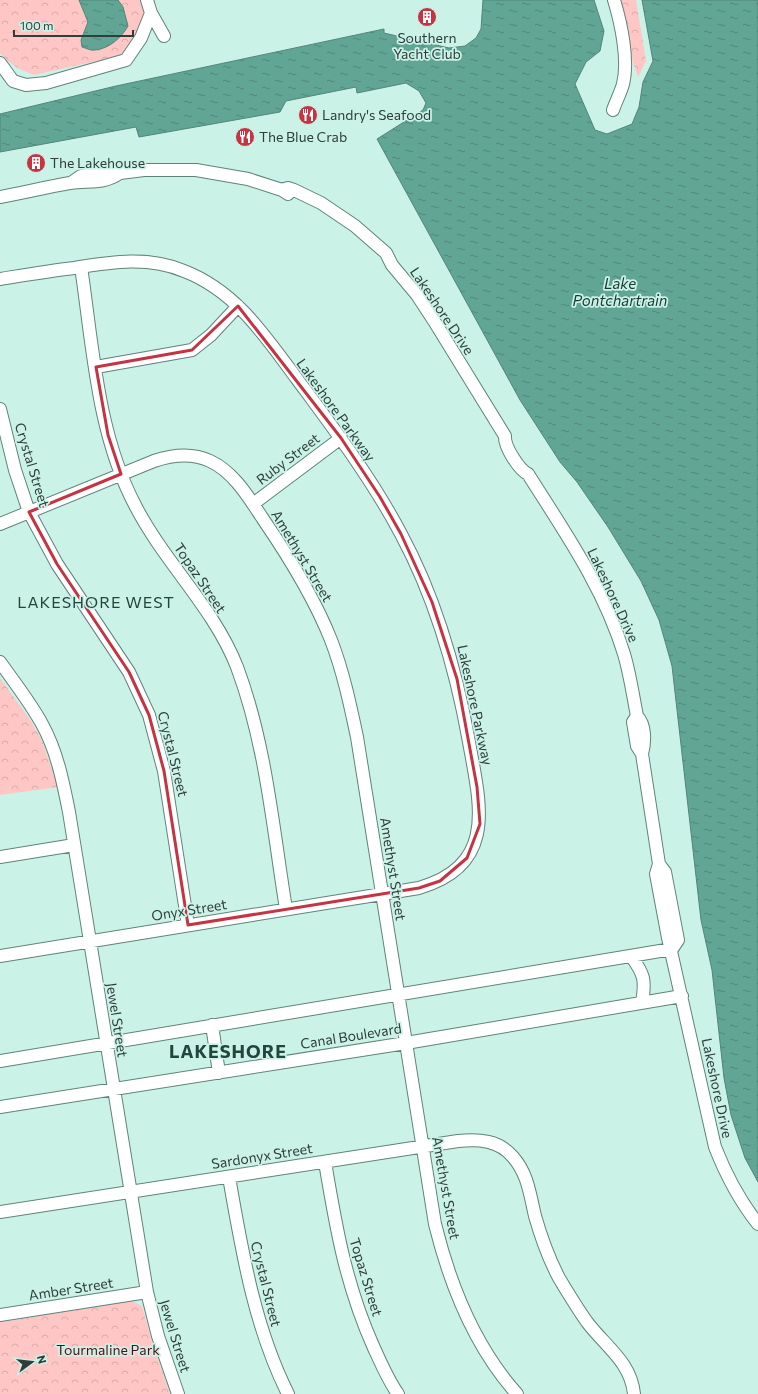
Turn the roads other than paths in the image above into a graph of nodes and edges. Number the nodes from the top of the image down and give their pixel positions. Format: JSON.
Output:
{"nodes":[{"id":1,"x":147,"y":0,"type":"edge"},
{"id":2,"x":614,"y":0,"type":"edge"},
{"id":3,"x":151,"y":12,"type":"junction"},
{"id":4,"x":164,"y":36,"type":"dead end"},
{"id":5,"x":0,"y":63,"type":"edge"},
{"id":6,"x":612,"y":110,"type":"dead end"},
{"id":7,"x":0,"y":197,"type":"edge"},
{"id":8,"x":81,"y":267,"type":"junction"},
{"id":9,"x":0,"y":279,"type":"edge"},
{"id":10,"x":238,"y":306,"type":"junction"},
{"id":11,"x":96,"y":367,"type":"junction"},
{"id":12,"x":0,"y":409,"type":"edge"},
{"id":13,"x":340,"y":438,"type":"junction"},
{"id":14,"x":121,"y":474,"type":"junction"},
{"id":15,"x":253,"y":504,"type":"junction"},
{"id":16,"x":30,"y":512,"type":"junction"},
{"id":17,"x":0,"y":524,"type":"edge"},
{"id":18,"x":0,"y":662,"type":"edge"},
{"id":19,"x":74,"y":845,"type":"junction"},
{"id":20,"x":0,"y":857,"type":"edge"},
{"id":21,"x":382,"y":894,"type":"junction"},
{"id":22,"x":286,"y":909,"type":"junction"},
{"id":23,"x":188,"y":926,"type":"junction"},
{"id":24,"x":89,"y":941,"type":"junction"},
{"id":25,"x":672,"y":949,"type":"junction"},
{"id":26,"x":0,"y":956,"type":"edge"},
{"id":27,"x":631,"y":956,"type":"junction"},
{"id":28,"x":398,"y":994,"type":"junction"},
{"id":29,"x":682,"y":996,"type":"junction"},
{"id":30,"x":642,"y":1002,"type":"junction"},
{"id":31,"x":212,"y":1025,"type":"junction"},
{"id":32,"x":406,"y":1043,"type":"junction"},
{"id":33,"x":105,"y":1044,"type":"junction"},
{"id":34,"x":0,"y":1061,"type":"edge"},
{"id":35,"x":219,"y":1072,"type":"junction"},
{"id":36,"x":113,"y":1090,"type":"junction"},
{"id":37,"x":0,"y":1108,"type":"edge"},
{"id":38,"x":422,"y":1146,"type":"junction"},
{"id":39,"x":325,"y":1162,"type":"junction"},
{"id":40,"x":229,"y":1177,"type":"junction"},
{"id":41,"x":130,"y":1192,"type":"junction"},
{"id":42,"x":0,"y":1212,"type":"edge"},
{"id":43,"x":758,"y":1224,"type":"edge"},
{"id":44,"x":146,"y":1292,"type":"junction"},
{"id":45,"x":0,"y":1315,"type":"edge"},
{"id":46,"x":178,"y":1394,"type":"edge"},
{"id":47,"x":288,"y":1394,"type":"edge"},
{"id":48,"x":398,"y":1394,"type":"edge"},
{"id":49,"x":517,"y":1394,"type":"edge"},
{"id":50,"x":634,"y":1394,"type":"edge"}],
"edges":[{"from":1,"to":3,"type":"street"},
{"from":2,"to":6,"type":"street"},
{"from":3,"to":4,"type":"street"},
{"from":3,"to":5,"type":"street"},
{"from":7,"to":25,"type":"street","name":"Lakeshore Drive"},
{"from":8,"to":9,"type":"street","name":"Lakeshore Parkway"},
{"from":8,"to":10,"type":"street","name":"Lakeshore Parkway"},
{"from":8,"to":11,"type":"street","name":"Topaz Street"},
{"from":10,"to":11,"type":"street"},
{"from":10,"to":13,"type":"street","name":"Lakeshore Parkway"},
{"from":11,"to":14,"type":"street","name":"Topaz Street"},
{"from":12,"to":16,"type":"street","name":"Crystal Street"},
{"from":13,"to":15,"type":"street","name":"Ruby Street"},
{"from":13,"to":21,"type":"street","name":"Lakeshore Parkway"},
{"from":14,"to":15,"type":"street","name":"Amethyst Street"},
{"from":14,"to":16,"type":"street","name":"Amethyst Street"},
{"from":14,"to":22,"type":"street","name":"Topaz Street"},
{"from":15,"to":21,"type":"street","name":"Amethyst Street"},
{"from":16,"to":17,"type":"street","name":"Amethyst Street"},
{"from":16,"to":23,"type":"street","name":"Crystal Street"},
{"from":18,"to":19,"type":"street","name":"Jewel Street"},
{"from":19,"to":20,"type":"street"},
{"from":19,"to":24,"type":"street","name":"Jewel Street"},
{"from":21,"to":22,"type":"street","name":"Onyx Street"},
{"from":21,"to":28,"type":"street","name":"Amethyst Street"},
{"from":22,"to":23,"type":"street","name":"Onyx Street"},
{"from":23,"to":24,"type":"street","name":"Onyx Street"},
{"from":24,"to":26,"type":"street","name":"Onyx Street"},
{"from":24,"to":33,"type":"street","name":"Jewel Street"},
{"from":25,"to":27,"type":"street"},
{"from":25,"to":29,"type":"street","name":"Lakeshore Drive"},
{"from":27,"to":28,"type":"street"},
{"from":27,"to":30,"type":"street"},
{"from":28,"to":31,"type":"street"},
{"from":28,"to":32,"type":"street","name":"Amethyst Street"},
{"from":29,"to":30,"type":"street","name":"Canal Boulevard"},
{"from":29,"to":43,"type":"street","name":"Lakeshore Drive"},
{"from":30,"to":32,"type":"street","name":"Canal Boulevard"},
{"from":31,"to":33,"type":"street"},
{"from":31,"to":35,"type":"street"},
{"from":32,"to":35,"type":"street","name":"Canal Boulevard"},
{"from":32,"to":38,"type":"street","name":"Amethyst Street"},
{"from":33,"to":34,"type":"street"},
{"from":33,"to":36,"type":"street","name":"Jewel Street"},
{"from":35,"to":36,"type":"street","name":"Canal Boulevard"},
{"from":36,"to":37,"type":"street","name":"Canal Boulevard"},
{"from":36,"to":41,"type":"street","name":"Jewel Street"},
{"from":38,"to":39,"type":"street","name":"Sardonyx Street"},
{"from":38,"to":49,"type":"street","name":"Amethyst Street"},
{"from":38,"to":50,"type":"street","name":"Sardonyx Street"},
{"from":39,"to":40,"type":"street","name":"Sardonyx Street"},
{"from":39,"to":48,"type":"street","name":"Topaz Street"},
{"from":40,"to":41,"type":"street","name":"Sardonyx Street"},
{"from":40,"to":47,"type":"street","name":"Crystal Street"},
{"from":41,"to":42,"type":"street","name":"Sardonyx Street"},
{"from":41,"to":44,"type":"street","name":"Jewel Street"},
{"from":44,"to":45,"type":"street","name":"Amber Street"},
{"from":44,"to":46,"type":"street","name":"Jewel Street"}]}
